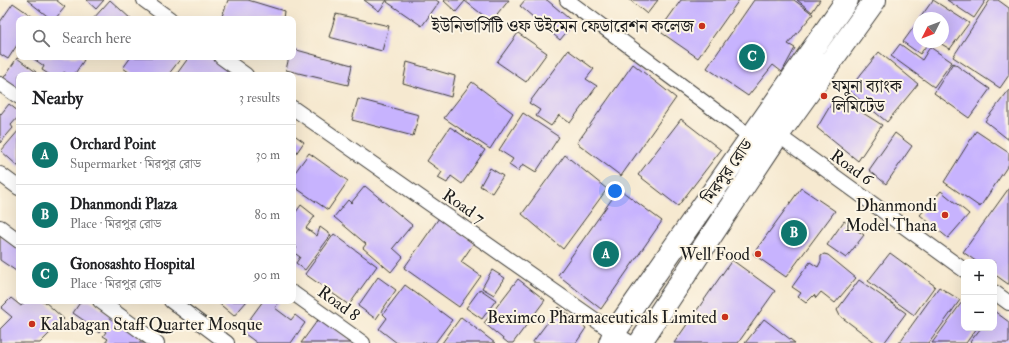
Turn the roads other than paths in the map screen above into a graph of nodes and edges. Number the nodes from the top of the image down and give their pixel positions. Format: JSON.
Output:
{"nodes":[{"id":1,"x":144,"y":0,"type":"edge"},
{"id":2,"x":567,"y":0,"type":"edge"},
{"id":3,"x":847,"y":0,"type":"edge"},
{"id":4,"x":875,"y":0,"type":"edge"},
{"id":5,"x":166,"y":16,"type":"edge"},
{"id":6,"x":225,"y":60,"type":"edge"},
{"id":7,"x":242,"y":72,"type":"edge"},
{"id":8,"x":0,"y":84,"type":"edge"},
{"id":9,"x":16,"y":95,"type":"edge"},
{"id":10,"x":296,"y":110,"type":"edge"},
{"id":11,"x":778,"y":135,"type":"junction"},
{"id":12,"x":751,"y":137,"type":"junction"},
{"id":13,"x":0,"y":174,"type":"edge"},
{"id":14,"x":16,"y":186,"type":"edge"},
{"id":15,"x":0,"y":227,"type":"edge"},
{"id":16,"x":16,"y":239,"type":"edge"},
{"id":17,"x":961,"y":268,"type":"edge"},
{"id":18,"x":997,"y":294,"type":"edge"},
{"id":19,"x":296,"y":295,"type":"edge"},
{"id":20,"x":1009,"y":303,"type":"edge"},
{"id":21,"x":104,"y":304,"type":"edge"},
{"id":22,"x":175,"y":304,"type":"edge"},
{"id":23,"x":618,"y":340,"type":"edge"},
{"id":24,"x":157,"y":343,"type":"edge"},
{"id":25,"x":227,"y":343,"type":"edge"},
{"id":26,"x":363,"y":343,"type":"edge"},
{"id":27,"x":640,"y":343,"type":"edge"}],
"edges":[{"from":1,"to":5,"type":"street"},
{"from":2,"to":12,"type":"street"},
{"from":3,"to":12,"type":"highway","name":"মিরপুর রোড"},
{"from":4,"to":11,"type":"highway","name":"মিরপুর রোড"},
{"from":6,"to":7,"type":"street"},
{"from":8,"to":9,"type":"street"},
{"from":10,"to":23,"type":"street","name":"Road 7"},
{"from":11,"to":17,"type":"street","name":"Road 6"},
{"from":11,"to":27,"type":"highway","name":"মিরপুর রোড"},
{"from":12,"to":23,"type":"highway","name":"মিরপুর রোড"},
{"from":13,"to":14,"type":"street"},
{"from":15,"to":16,"type":"street"},
{"from":18,"to":20,"type":"street"},
{"from":19,"to":26,"type":"street","name":"Road 8"},
{"from":21,"to":24,"type":"street"},
{"from":22,"to":25,"type":"street"}]}
